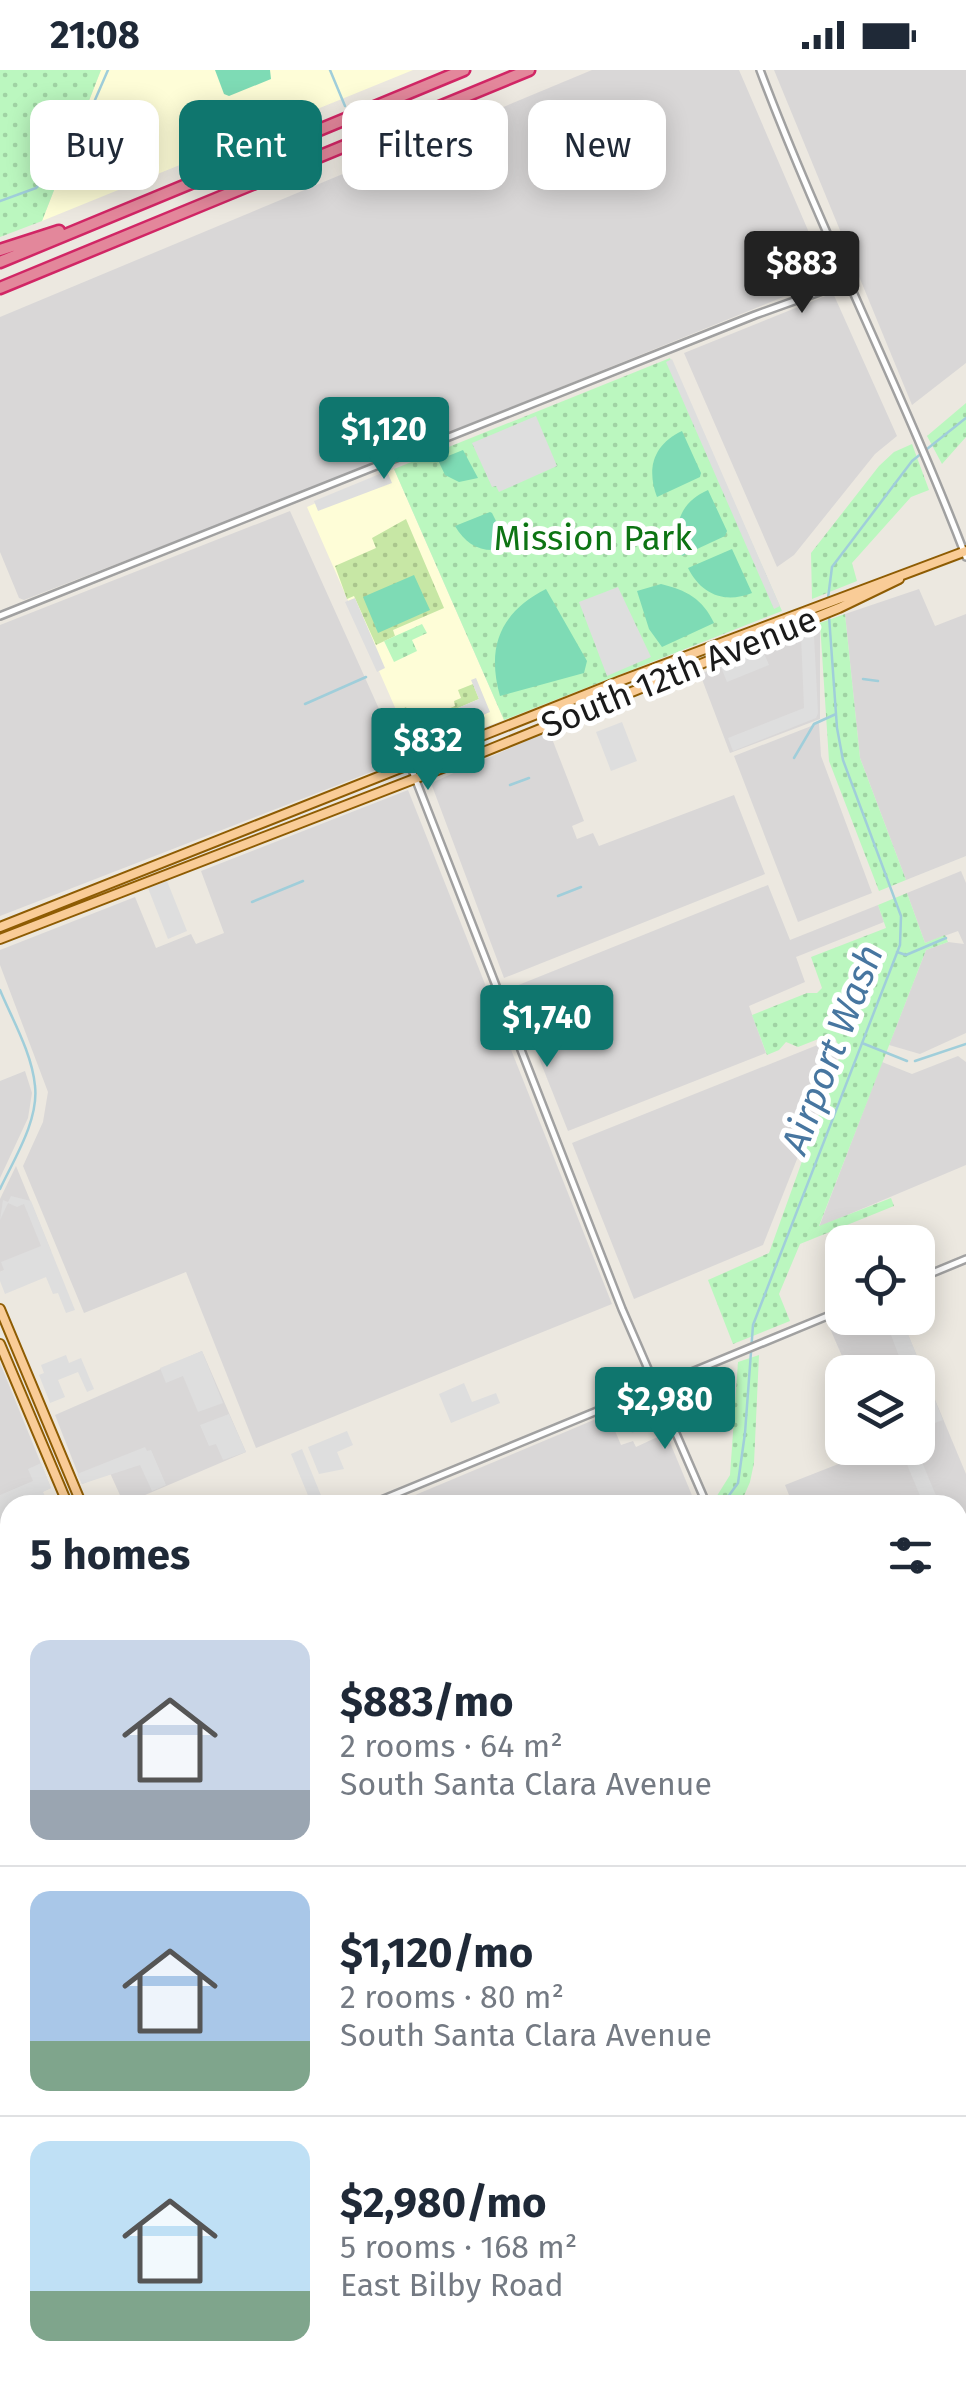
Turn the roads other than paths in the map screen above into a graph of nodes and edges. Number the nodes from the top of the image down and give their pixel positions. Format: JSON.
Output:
{"nodes":[{"id":1,"x":464,"y":70,"type":"edge"},
{"id":2,"x":529,"y":70,"type":"edge"},
{"id":3,"x":760,"y":70,"type":"edge"},
{"id":4,"x":136,"y":205,"type":"junction"},
{"id":5,"x":0,"y":250,"type":"edge"},
{"id":6,"x":0,"y":262,"type":"edge"},
{"id":7,"x":850,"y":282,"type":"junction"},
{"id":8,"x":0,"y":288,"type":"edge"},
{"id":9,"x":965,"y":553,"type":"edge"},
{"id":10,"x":908,"y":574,"type":"junction"},
{"id":11,"x":0,"y":616,"type":"edge"},
{"id":12,"x":502,"y":728,"type":"junction"},
{"id":13,"x":508,"y":740,"type":"junction"},
{"id":14,"x":410,"y":765,"type":"junction"},
{"id":15,"x":415,"y":778,"type":"junction"},
{"id":16,"x":0,"y":928,"type":"edge"},
{"id":17,"x":0,"y":938,"type":"edge"},
{"id":18,"x":966,"y":1260,"type":"edge"},
{"id":19,"x":935,"y":1272,"type":"edge"},
{"id":20,"x":0,"y":1309,"type":"edge"},
{"id":21,"x":825,"y":1317,"type":"edge"},
{"id":22,"x":0,"y":1344,"type":"edge"},
{"id":23,"x":658,"y":1386,"type":"junction"},
{"id":24,"x":64,"y":1495,"type":"edge"},
{"id":25,"x":78,"y":1495,"type":"edge"},
{"id":26,"x":393,"y":1495,"type":"edge"},
{"id":27,"x":703,"y":1495,"type":"edge"}],
"edges":[{"from":1,"to":4,"type":"highway"},
{"from":2,"to":8,"type":"highway"},
{"from":3,"to":7,"type":"street"},
{"from":4,"to":5,"type":"highway"},
{"from":4,"to":6,"type":"highway"},
{"from":7,"to":9,"type":"street"},
{"from":7,"to":11,"type":"street"},
{"from":9,"to":10,"type":"main road","name":"South 12th Avenue"},
{"from":10,"to":12,"type":"main road","name":"South 12th Avenue"},
{"from":10,"to":13,"type":"main road","name":"South 12th Avenue"},
{"from":12,"to":13,"type":"main road"},
{"from":12,"to":14,"type":"main road","name":"South 12th Avenue"},
{"from":13,"to":15,"type":"main road","name":"South 12th Avenue"},
{"from":14,"to":15,"type":"street"},
{"from":14,"to":16,"type":"main road","name":"South 12th Avenue"},
{"from":15,"to":17,"type":"main road","name":"South 12th Avenue"},
{"from":15,"to":23,"type":"street"},
{"from":18,"to":19,"type":"street"},
{"from":20,"to":25,"type":"main road"},
{"from":21,"to":23,"type":"street"},
{"from":22,"to":24,"type":"main road"},
{"from":23,"to":26,"type":"street"},
{"from":23,"to":27,"type":"street"}]}
